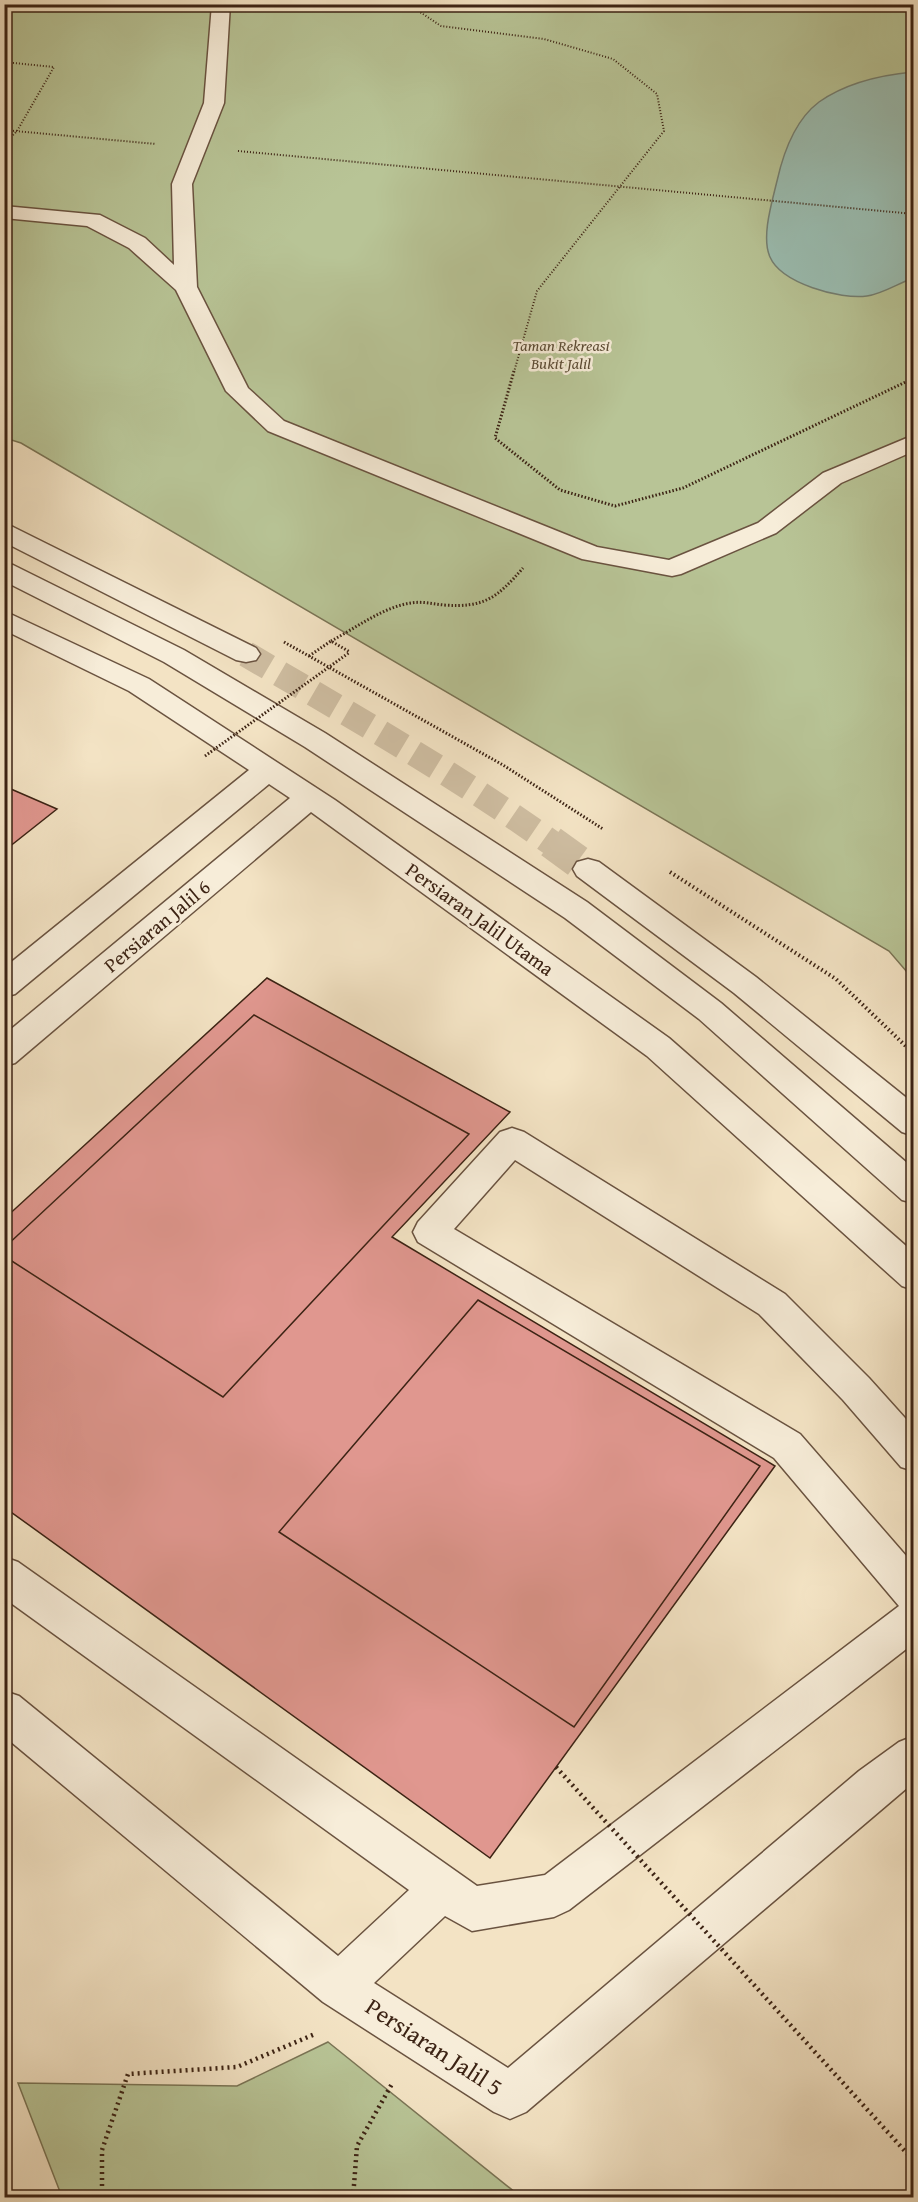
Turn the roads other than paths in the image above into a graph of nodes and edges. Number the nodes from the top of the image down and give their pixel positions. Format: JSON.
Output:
{"nodes":[{"id":1,"x":221,"y":4,"type":"edge"},
{"id":2,"x":4,"y":212,"type":"edge"},
{"id":3,"x":186,"y":287,"type":"junction"},
{"id":4,"x":914,"y":442,"type":"edge"},
{"id":5,"x":4,"y":532,"type":"edge"},
{"id":6,"x":4,"y":570,"type":"edge"},
{"id":7,"x":4,"y":620,"type":"edge"},
{"id":8,"x":246,"y":654,"type":"tunnel mouth"},
{"id":9,"x":269,"y":769,"type":"junction"},
{"id":10,"x":365,"y":774,"type":"junction"},
{"id":11,"x":317,"y":802,"type":"junction"},
{"id":12,"x":588,"y":869,"type":"tunnel mouth"},
{"id":13,"x":123,"y":889,"type":"junction"},
{"id":14,"x":171,"y":914,"type":"junction"},
{"id":15,"x":4,"y":986,"type":"edge"},
{"id":16,"x":4,"y":1054,"type":"edge"},
{"id":17,"x":914,"y":1123,"type":"edge"},
{"id":18,"x":914,"y":1190,"type":"edge"},
{"id":19,"x":914,"y":1276,"type":"edge"},
{"id":20,"x":914,"y":1455,"type":"edge"},
{"id":21,"x":4,"y":1575,"type":"edge"},
{"id":22,"x":914,"y":1594,"type":"edge"},
{"id":23,"x":914,"y":1619,"type":"edge"},
{"id":24,"x":4,"y":1710,"type":"edge"},
{"id":25,"x":914,"y":1756,"type":"edge"},
{"id":26,"x":444,"y":1889,"type":"junction"},
{"id":27,"x":339,"y":1986,"type":"junction"}],
"edges":[{"from":1,"to":3,"type":"street"},
{"from":2,"to":3,"type":"street"},
{"from":3,"to":4,"type":"street"},
{"from":5,"to":8,"type":"street"},
{"from":6,"to":10,"type":"street"},
{"from":7,"to":9,"type":"street","name":"Persiaran Jalil Utama"},
{"from":9,"to":11,"type":"street","name":"Persiaran Jalil Utama"},
{"from":9,"to":13,"type":"street"},
{"from":10,"to":11,"type":"street","name":"Persiaran Jalil 6"},
{"from":10,"to":18,"type":"street"},
{"from":11,"to":14,"type":"street","name":"Persiaran Jalil 6"},
{"from":11,"to":19,"type":"street","name":"Persiaran Jalil Utama"},
{"from":12,"to":17,"type":"street"},
{"from":13,"to":14,"type":"street"},
{"from":13,"to":15,"type":"street"},
{"from":14,"to":16,"type":"street","name":"Persiaran Jalil 6"},
{"from":20,"to":22,"type":"street"},
{"from":21,"to":26,"type":"street"},
{"from":23,"to":26,"type":"street"},
{"from":24,"to":27,"type":"street","name":"Persiaran Jalil 5"},
{"from":25,"to":27,"type":"street","name":"Persiaran Jalil 5"},
{"from":26,"to":27,"type":"street"}]}
